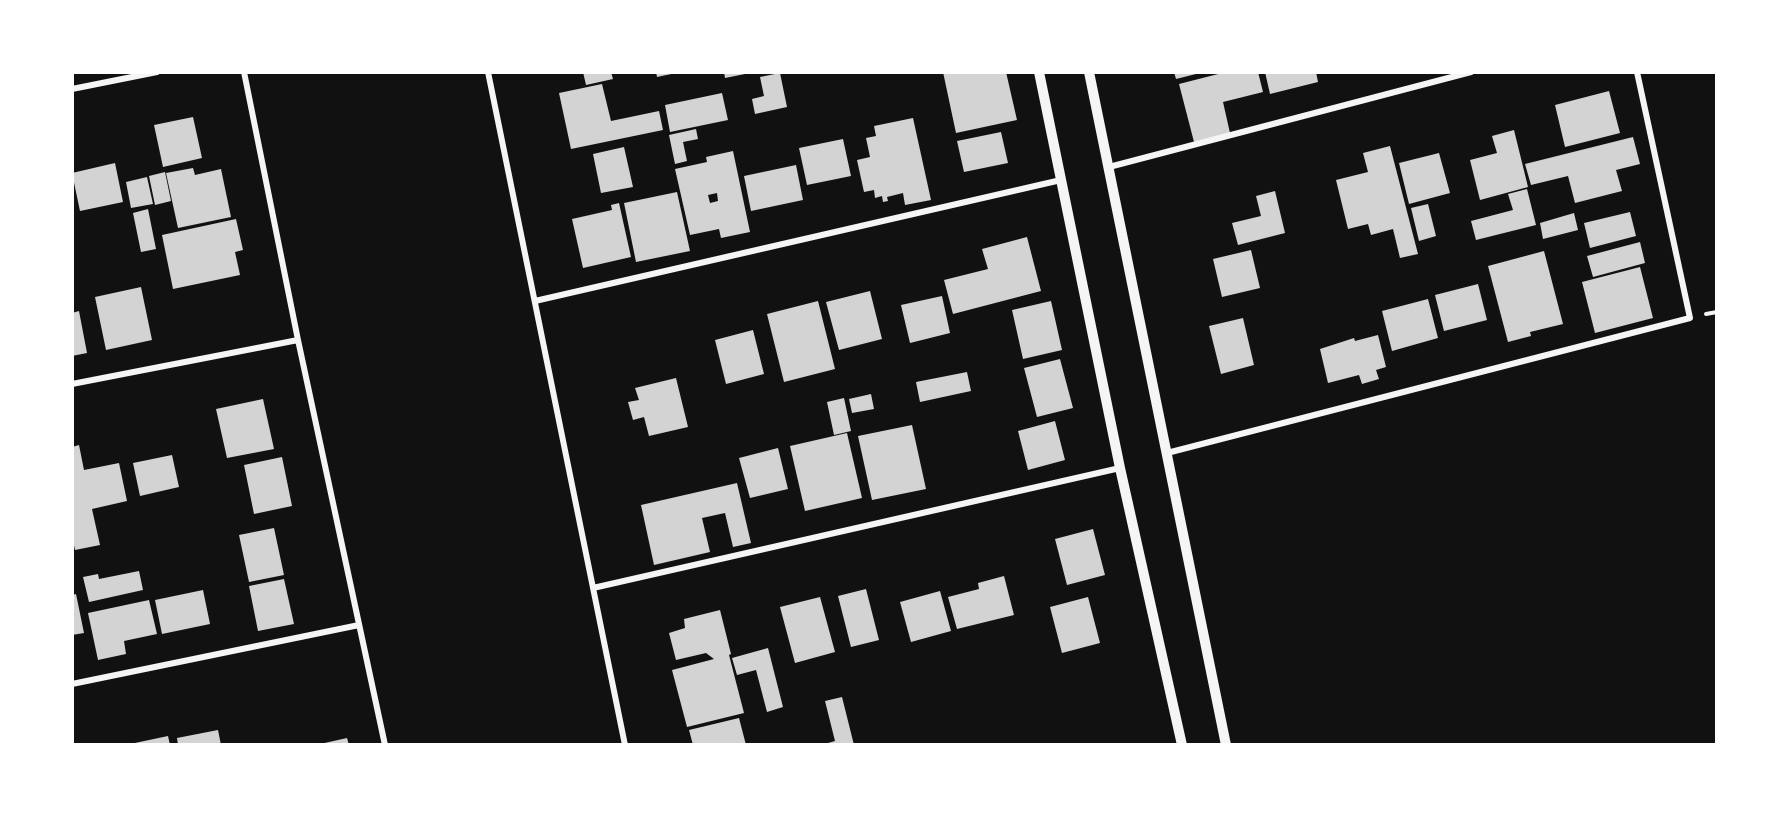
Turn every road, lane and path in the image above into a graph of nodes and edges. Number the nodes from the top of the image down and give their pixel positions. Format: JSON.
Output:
{"nodes":[{"id":1,"x":157,"y":72,"type":"edge"},
{"id":2,"x":244,"y":72,"type":"edge"},
{"id":3,"x":488,"y":72,"type":"edge"},
{"id":4,"x":1039,"y":72,"type":"edge"},
{"id":5,"x":1089,"y":72,"type":"edge"},
{"id":6,"x":1471,"y":72,"type":"edge"},
{"id":7,"x":1637,"y":72,"type":"edge"},
{"id":8,"x":72,"y":89,"type":"edge"},
{"id":9,"x":1109,"y":167,"type":"junction"},
{"id":10,"x":1061,"y":180,"type":"junction"},
{"id":11,"x":535,"y":301,"type":"junction"},
{"id":12,"x":298,"y":340,"type":"junction"},
{"id":13,"x":72,"y":384,"type":"edge"},
{"id":14,"x":1167,"y":453,"type":"junction"},
{"id":15,"x":1120,"y":468,"type":"junction"},
{"id":16,"x":594,"y":588,"type":"junction"},
{"id":17,"x":359,"y":625,"type":"junction"},
{"id":18,"x":72,"y":684,"type":"edge"},
{"id":19,"x":385,"y":745,"type":"edge"},
{"id":20,"x":626,"y":745,"type":"edge"},
{"id":21,"x":1182,"y":745,"type":"edge"},
{"id":22,"x":1226,"y":745,"type":"edge"}],
"edges":[{"from":1,"to":8,"type":"street"},
{"from":2,"to":12,"type":"street"},
{"from":3,"to":11,"type":"street"},
{"from":4,"to":10,"type":"street"},
{"from":5,"to":9,"type":"street"},
{"from":6,"to":9,"type":"street"},
{"from":7,"to":14,"type":"street"},
{"from":9,"to":14,"type":"street"},
{"from":10,"to":11,"type":"street"},
{"from":10,"to":15,"type":"street"},
{"from":11,"to":16,"type":"street"},
{"from":12,"to":13,"type":"street"},
{"from":12,"to":17,"type":"street"},
{"from":14,"to":22,"type":"street"},
{"from":15,"to":16,"type":"street"},
{"from":15,"to":21,"type":"street"},
{"from":16,"to":20,"type":"street"},
{"from":17,"to":18,"type":"street"},
{"from":17,"to":19,"type":"street"}]}
